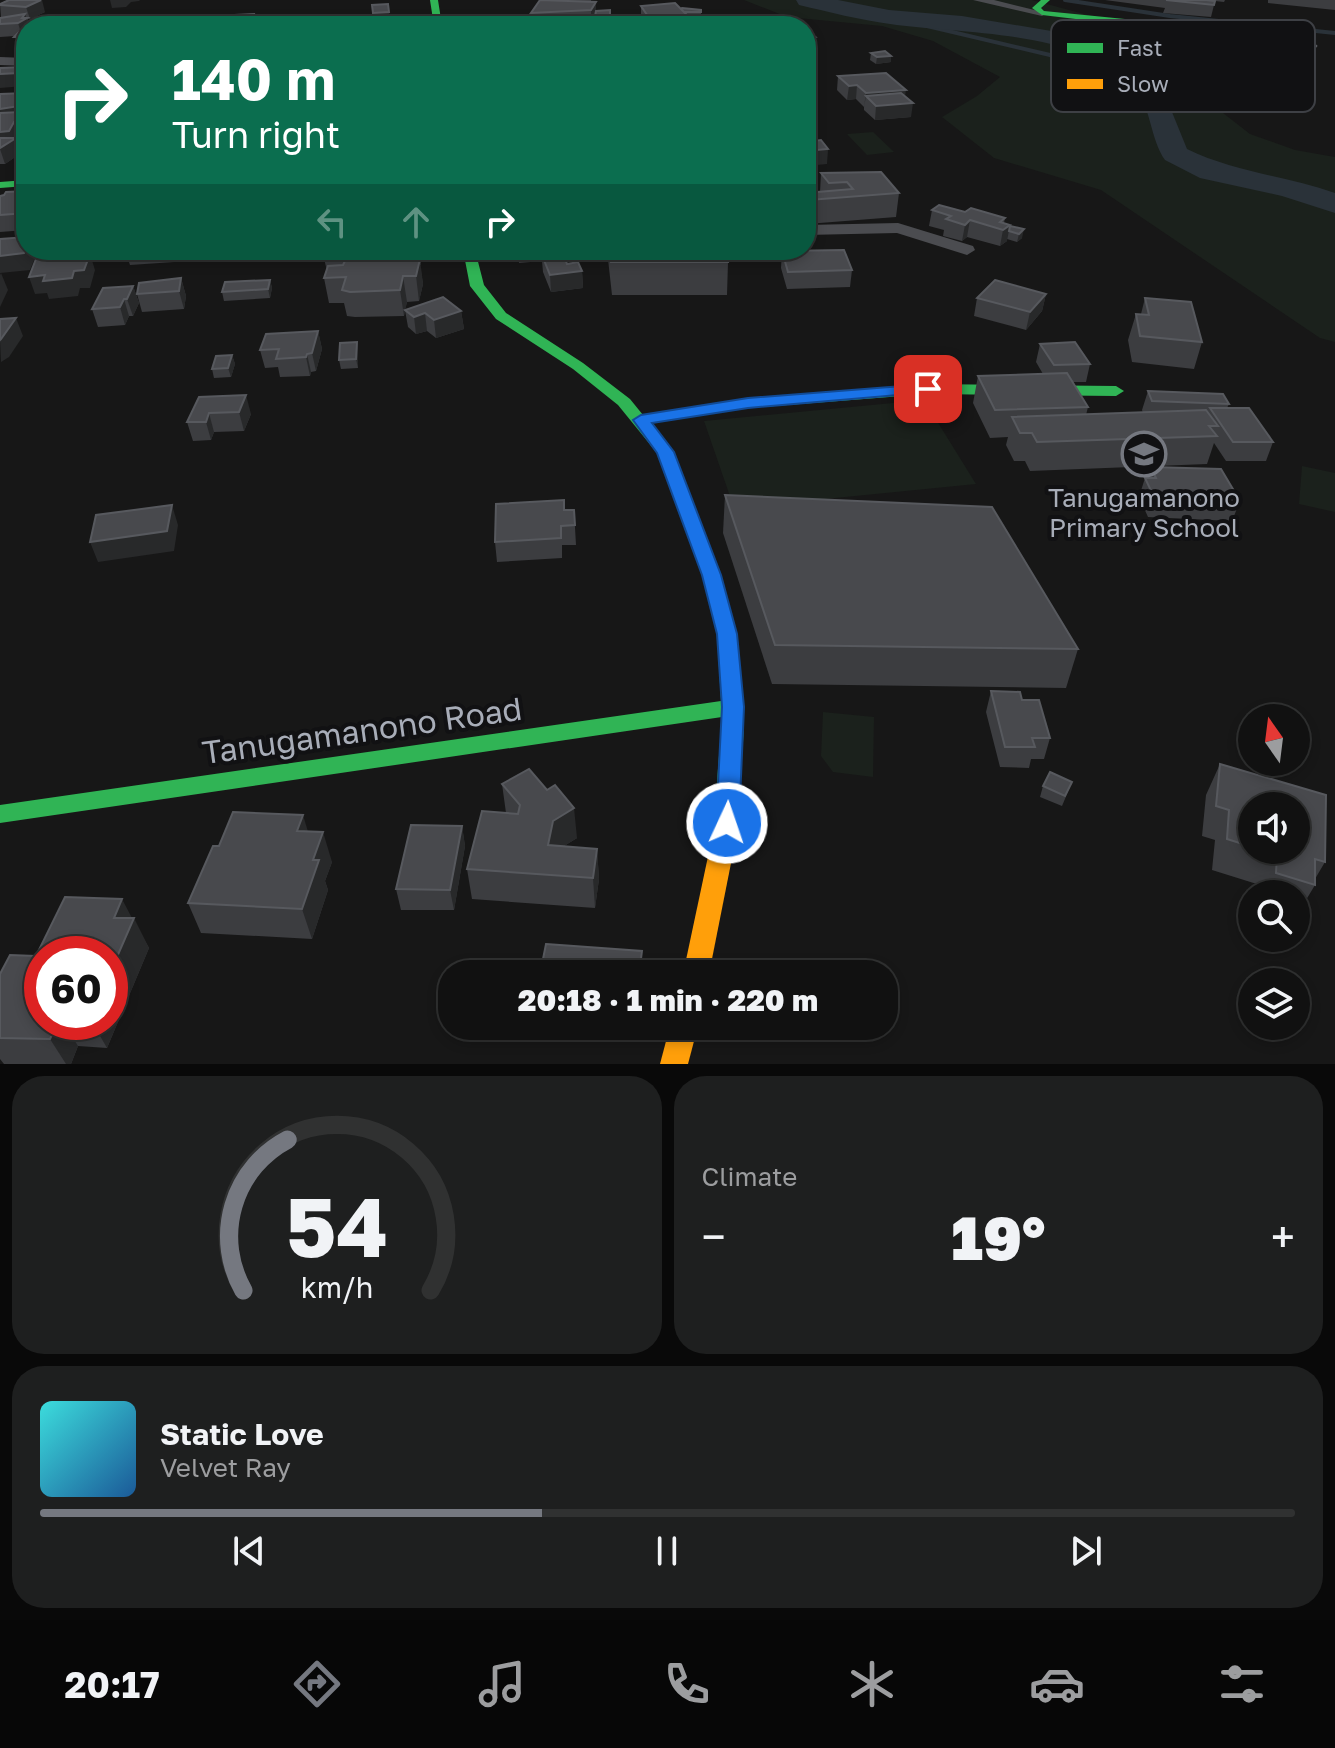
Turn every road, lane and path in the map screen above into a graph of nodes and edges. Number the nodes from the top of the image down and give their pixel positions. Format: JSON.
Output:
{"nodes":[{"id":1,"x":978,"y":0,"type":"edge"},
{"id":2,"x":1044,"y":6,"type":"edge"},
{"id":3,"x":1118,"y":20,"type":"edge"},
{"id":4,"x":816,"y":230,"type":"edge"},
{"id":5,"x":967,"y":250,"type":"dead end"},
{"id":6,"x":471,"y":260,"type":"edge"},
{"id":7,"x":1116,"y":391,"type":"dead end"},
{"id":8,"x":641,"y":420,"type":"junction"},
{"id":9,"x":733,"y":707,"type":"junction"},
{"id":10,"x":0,"y":814,"type":"edge"},
{"id":11,"x":699,"y":960,"type":"edge"},
{"id":12,"x":680,"y":1040,"type":"edge"},
{"id":13,"x":674,"y":1064,"type":"edge"}],
"edges":[{"from":1,"to":2,"type":"street"},
{"from":2,"to":3,"type":"main road"},
{"from":4,"to":5,"type":"street"},
{"from":6,"to":8,"type":"main road"},
{"from":7,"to":8,"type":"main road"},
{"from":8,"to":9,"type":"main road"},
{"from":9,"to":10,"type":"main road","name":"Tanugamanono Road"},
{"from":9,"to":11,"type":"main road"},
{"from":12,"to":13,"type":"main road"}]}
